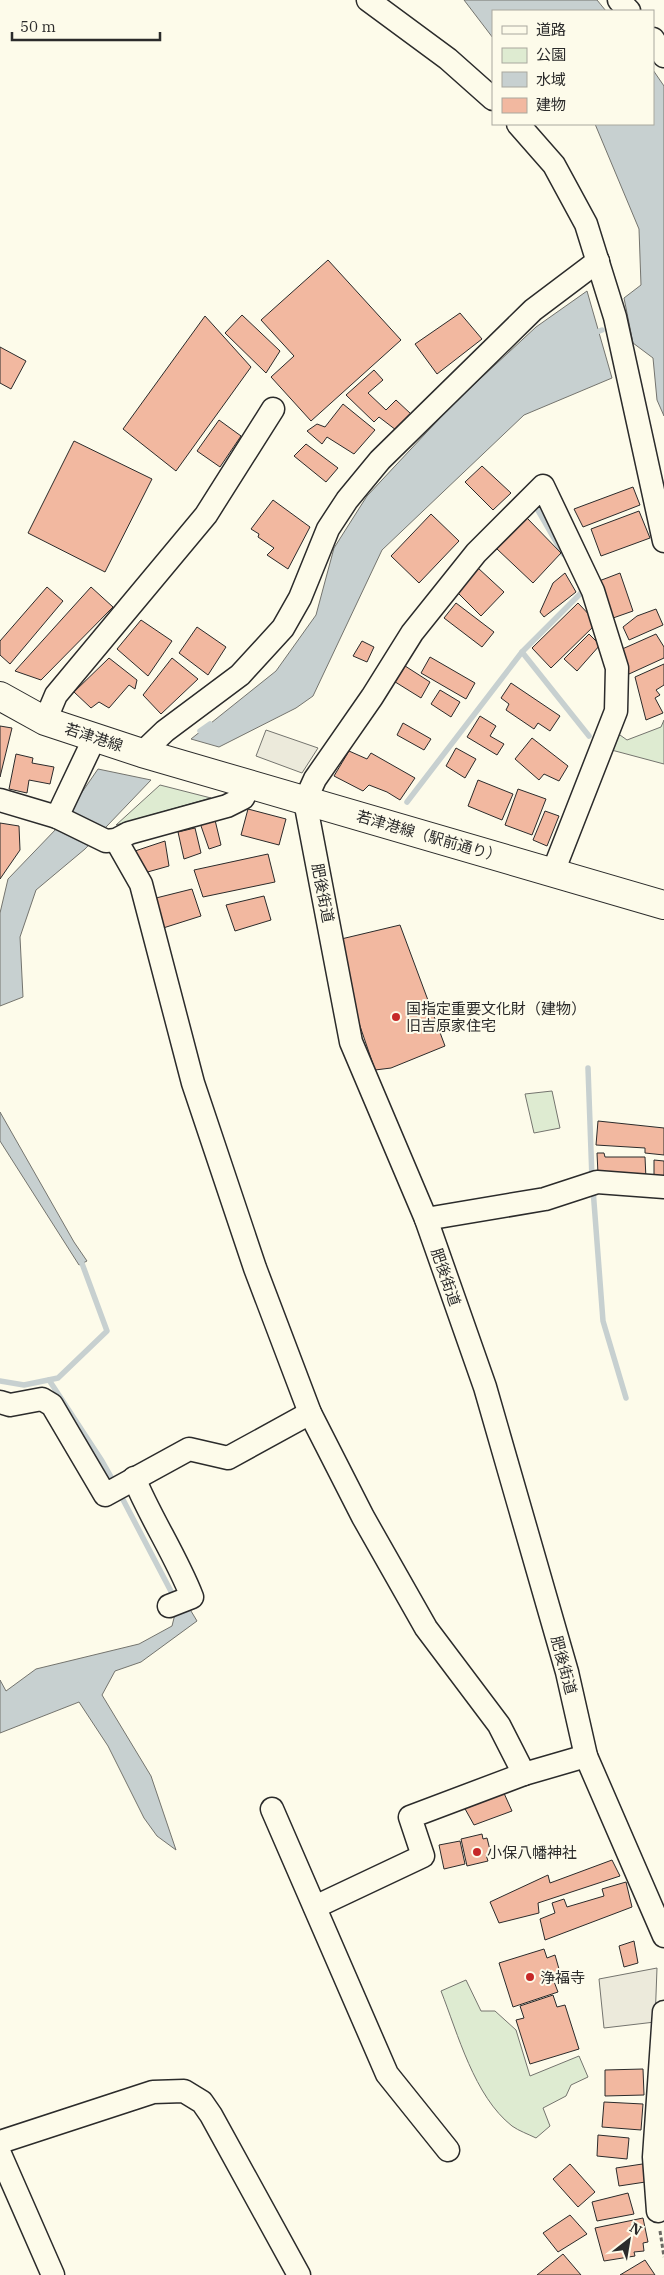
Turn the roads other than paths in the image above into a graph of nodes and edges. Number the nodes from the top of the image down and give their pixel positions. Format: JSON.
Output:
{"nodes":[{"id":1,"x":368,"y":0,"type":"edge"},
{"id":2,"x":619,"y":0,"type":"edge"},
{"id":3,"x":628,"y":10,"type":"edge"},
{"id":4,"x":654,"y":41,"type":"edge"},
{"id":5,"x":664,"y":56,"type":"edge"},
{"id":6,"x":492,"y":98,"type":"edge"},
{"id":7,"x":519,"y":125,"type":"edge"},
{"id":8,"x":598,"y":261,"type":"junction"},
{"id":9,"x":273,"y":409,"type":"dead end"},
{"id":10,"x":664,"y":541,"type":"edge"},
{"id":11,"x":0,"y":696,"type":"edge"},
{"id":12,"x":45,"y":721,"type":"junction"},
{"id":13,"x":94,"y":737,"type":"junction"},
{"id":14,"x":150,"y":755,"type":"junction"},
{"id":15,"x":193,"y":768,"type":"joint"},
{"id":16,"x":250,"y":785,"type":"junction"},
{"id":17,"x":0,"y":800,"type":"edge"},
{"id":18,"x":306,"y":801,"type":"junction"},
{"id":19,"x":57,"y":817,"type":"junction"},
{"id":20,"x":111,"y":840,"type":"junction"},
{"id":21,"x":553,"y":872,"type":"junction"},
{"id":22,"x":664,"y":905,"type":"edge"},
{"id":23,"x":664,"y":1187,"type":"edge"},
{"id":24,"x":426,"y":1219,"type":"junction"},
{"id":25,"x":0,"y":1402,"type":"edge"},
{"id":26,"x":310,"y":1413,"type":"junction"},
{"id":27,"x":124,"y":1485,"type":"junction"},
{"id":28,"x":175,"y":1604,"type":"dead end"},
{"id":29,"x":586,"y":1756,"type":"junction"},
{"id":30,"x":524,"y":1774,"type":"junction"},
{"id":31,"x":272,"y":1809,"type":"dead end"},
{"id":32,"x":315,"y":1907,"type":"junction"},
{"id":33,"x":664,"y":1936,"type":"edge"},
{"id":34,"x":664,"y":2012,"type":"edge"},
{"id":35,"x":0,"y":2142,"type":"edge"},
{"id":36,"x":448,"y":2150,"type":"dead end"},
{"id":37,"x":0,"y":2154,"type":"edge"},
{"id":38,"x":658,"y":2211,"type":"road end"},
{"id":39,"x":54,"y":2275,"type":"edge"},
{"id":40,"x":299,"y":2275,"type":"edge"}],
"edges":[{"from":1,"to":6,"type":"street"},
{"from":2,"to":3,"type":"street"},
{"from":4,"to":5,"type":"street"},
{"from":7,"to":8,"type":"street"},
{"from":8,"to":10,"type":"street"},
{"from":8,"to":14,"type":"street"},
{"from":9,"to":12,"type":"street"},
{"from":11,"to":12,"type":"main road","name":"若津港線"},
{"from":12,"to":13,"type":"main road","name":"若津港線"},
{"from":13,"to":14,"type":"main road","name":"若津港線"},
{"from":13,"to":19,"type":"street"},
{"from":14,"to":15,"type":"main road","name":"若津港線"},
{"from":15,"to":16,"type":"main road","name":"若津港線（駅前通り）"},
{"from":16,"to":18,"type":"main road","name":"若津港線（駅前通り）"},
{"from":16,"to":20,"type":"street"},
{"from":17,"to":19,"type":"street"},
{"from":18,"to":21,"type":"main road","name":"若津港線（駅前通り）"},
{"from":18,"to":21,"type":"street"},
{"from":18,"to":24,"type":"street","name":"肥後街道"},
{"from":19,"to":20,"type":"street"},
{"from":20,"to":26,"type":"street"},
{"from":21,"to":22,"type":"main road","name":"若津港線（駅前通り）"},
{"from":23,"to":24,"type":"street"},
{"from":24,"to":29,"type":"street","name":"肥後街道"},
{"from":25,"to":27,"type":"street"},
{"from":26,"to":27,"type":"street"},
{"from":26,"to":30,"type":"street"},
{"from":27,"to":28,"type":"street"},
{"from":29,"to":30,"type":"street"},
{"from":29,"to":33,"type":"street","name":"肥後街道"},
{"from":30,"to":32,"type":"street"},
{"from":31,"to":32,"type":"street"},
{"from":32,"to":36,"type":"street"},
{"from":34,"to":38,"type":"street"},
{"from":35,"to":40,"type":"street"},
{"from":37,"to":39,"type":"street"}]}
